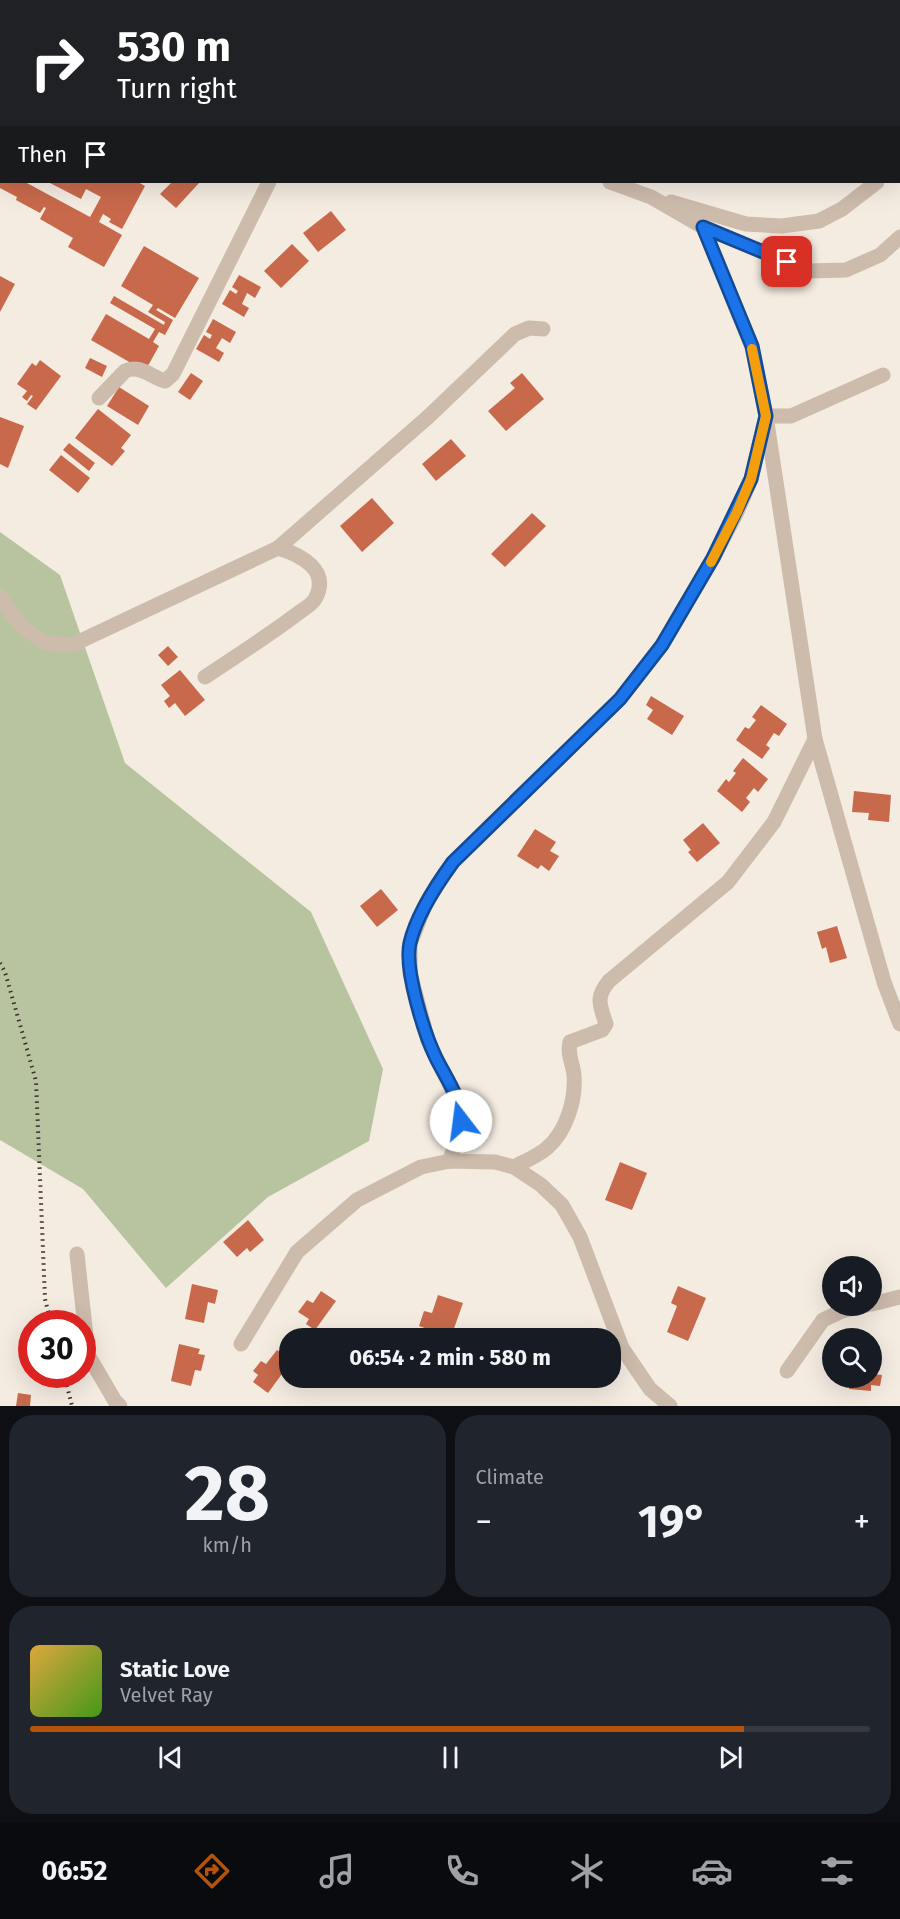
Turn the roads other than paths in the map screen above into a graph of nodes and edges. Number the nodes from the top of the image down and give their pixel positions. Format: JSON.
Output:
{"nodes":[{"id":1,"x":268,"y":183,"type":"edge"},
{"id":2,"x":613,"y":183,"type":"edge"},
{"id":3,"x":876,"y":183,"type":"edge"},
{"id":4,"x":651,"y":197,"type":"junction"},
{"id":5,"x":703,"y":227,"type":"junction"},
{"id":6,"x":900,"y":237,"type":"edge"},
{"id":7,"x":543,"y":329,"type":"dead end"},
{"id":8,"x":883,"y":375,"type":"dead end"},
{"id":9,"x":99,"y":398,"type":"dead end"},
{"id":10,"x":766,"y":416,"type":"junction"},
{"id":11,"x":278,"y":548,"type":"junction"},
{"id":12,"x":0,"y":597,"type":"edge"},
{"id":13,"x":205,"y":677,"type":"dead end"},
{"id":14,"x":815,"y":739,"type":"junction"},
{"id":15,"x":900,"y":1024,"type":"edge"},
{"id":16,"x":450,"y":1161,"type":"junction"},
{"id":17,"x":514,"y":1167,"type":"junction"},
{"id":18,"x":76,"y":1254,"type":"dead end"},
{"id":19,"x":900,"y":1297,"type":"edge"},
{"id":20,"x":882,"y":1302,"type":"edge"},
{"id":21,"x":831,"y":1316,"type":"edge"},
{"id":22,"x":241,"y":1344,"type":"dead end"},
{"id":23,"x":787,"y":1371,"type":"dead end"},
{"id":24,"x":120,"y":1406,"type":"edge"},
{"id":25,"x":670,"y":1406,"type":"edge"}],
"edges":[{"from":1,"to":9,"type":"street"},
{"from":2,"to":4,"type":"street"},
{"from":3,"to":4,"type":"street"},
{"from":4,"to":5,"type":"street"},
{"from":5,"to":6,"type":"street"},
{"from":5,"to":10,"type":"street"},
{"from":7,"to":11,"type":"street"},
{"from":8,"to":10,"type":"street"},
{"from":10,"to":14,"type":"street"},
{"from":10,"to":16,"type":"street"},
{"from":11,"to":12,"type":"street"},
{"from":11,"to":13,"type":"street"},
{"from":14,"to":15,"type":"street"},
{"from":14,"to":17,"type":"street"},
{"from":16,"to":17,"type":"street"},
{"from":16,"to":22,"type":"street"},
{"from":17,"to":25,"type":"street"},
{"from":18,"to":24,"type":"street"},
{"from":19,"to":20,"type":"street"},
{"from":21,"to":23,"type":"street"}]}
